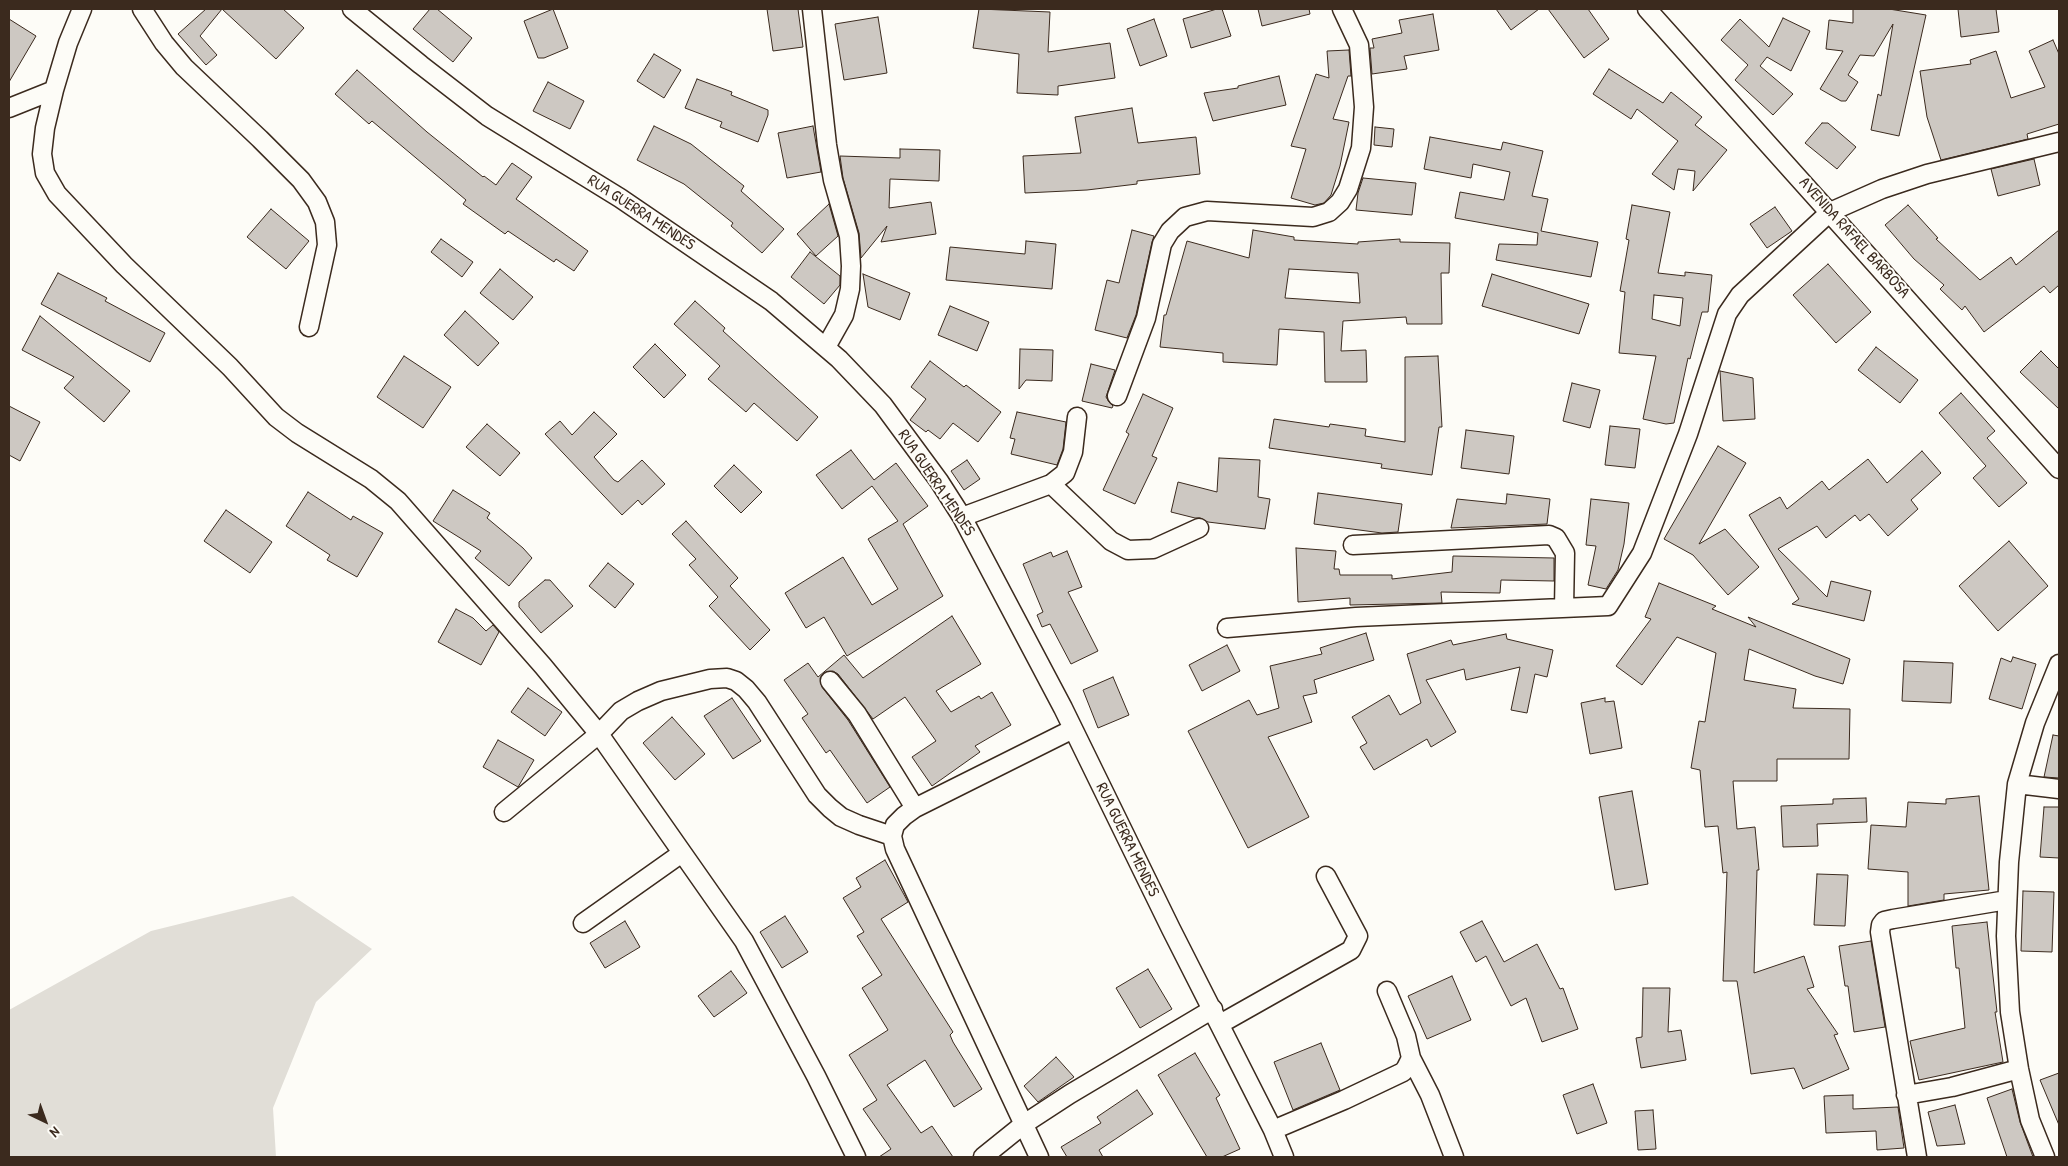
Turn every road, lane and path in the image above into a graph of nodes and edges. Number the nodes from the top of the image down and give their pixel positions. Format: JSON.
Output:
{"nodes":[{"id":1,"x":82,"y":9,"type":"edge"},
{"id":2,"x":142,"y":9,"type":"edge"},
{"id":3,"x":352,"y":9,"type":"edge"},
{"id":4,"x":812,"y":9,"type":"edge"},
{"id":5,"x":1342,"y":9,"type":"edge"},
{"id":6,"x":1647,"y":9,"type":"edge"},
{"id":7,"x":54,"y":90,"type":"junction"},
{"id":8,"x":9,"y":108,"type":"edge"},
{"id":9,"x":2059,"y":142,"type":"edge"},
{"id":10,"x":1830,"y":212,"type":"junction"},
{"id":11,"x":309,"y":327,"type":"dead end"},
{"id":12,"x":826,"y":347,"type":"junction"},
{"id":13,"x":1117,"y":396,"type":"dead end"},
{"id":14,"x":1077,"y":417,"type":"dead end"},
{"id":15,"x":2059,"y":469,"type":"edge"},
{"id":16,"x":1050,"y":484,"type":"junction"},
{"id":17,"x":962,"y":516,"type":"junction"},
{"id":18,"x":1199,"y":528,"type":"dead end"},
{"id":19,"x":1352,"y":545,"type":"dead end"},
{"id":20,"x":1564,"y":608,"type":"junction"},
{"id":21,"x":1227,"y":628,"type":"dead end"},
{"id":22,"x":2059,"y":664,"type":"edge"},
{"id":23,"x":830,"y":680,"type":"dead end"},
{"id":24,"x":1073,"y":729,"type":"junction"},
{"id":25,"x":599,"y":734,"type":"junction"},
{"id":26,"x":2017,"y":784,"type":"junction"},
{"id":27,"x":2059,"y":789,"type":"edge"},
{"id":28,"x":915,"y":808,"type":"junction"},
{"id":29,"x":504,"y":812,"type":"dead end"},
{"id":30,"x":892,"y":836,"type":"junction"},
{"id":31,"x":682,"y":853,"type":"junction"},
{"id":32,"x":1326,"y":876,"type":"dead end"},
{"id":33,"x":2007,"y":900,"type":"junction"},
{"id":34,"x":583,"y":923,"type":"dead end"},
{"id":35,"x":1387,"y":991,"type":"dead end"},
{"id":36,"x":1217,"y":1017,"type":"junction"},
{"id":37,"x":1411,"y":1058,"type":"junction"},
{"id":38,"x":2019,"y":1069,"type":"junction"},
{"id":39,"x":1906,"y":1095,"type":"junction"},
{"id":40,"x":1024,"y":1124,"type":"junction"},
{"id":41,"x":1273,"y":1130,"type":"junction"},
{"id":42,"x":856,"y":1157,"type":"edge"},
{"id":43,"x":983,"y":1157,"type":"edge"},
{"id":44,"x":1039,"y":1157,"type":"edge"},
{"id":45,"x":1284,"y":1157,"type":"edge"},
{"id":46,"x":1454,"y":1157,"type":"edge"},
{"id":47,"x":1917,"y":1157,"type":"edge"},
{"id":48,"x":2045,"y":1157,"type":"edge"}],
"edges":[{"from":1,"to":7,"type":"street"},
{"from":2,"to":11,"type":"street"},
{"from":3,"to":12,"type":"street","name":"RUA GUERRA MENDES"},
{"from":4,"to":12,"type":"street"},
{"from":5,"to":13,"type":"street"},
{"from":6,"to":10,"type":"street","name":"AVENIDA RAFAEL BARBOSA"},
{"from":7,"to":8,"type":"street"},
{"from":7,"to":25,"type":"street"},
{"from":9,"to":10,"type":"street"},
{"from":10,"to":15,"type":"street","name":"AVENIDA RAFAEL BARBOSA"},
{"from":10,"to":20,"type":"street"},
{"from":12,"to":17,"type":"street","name":"RUA GUERRA MENDES"},
{"from":14,"to":16,"type":"street"},
{"from":16,"to":17,"type":"street"},
{"from":16,"to":18,"type":"street"},
{"from":17,"to":24,"type":"street","name":"RUA GUERRA MENDES"},
{"from":19,"to":20,"type":"street"},
{"from":20,"to":21,"type":"street"},
{"from":22,"to":26,"type":"street"},
{"from":23,"to":28,"type":"street"},
{"from":24,"to":28,"type":"street"},
{"from":24,"to":36,"type":"street","name":"RUA GUERRA MENDES"},
{"from":25,"to":29,"type":"street"},
{"from":25,"to":30,"type":"street"},
{"from":25,"to":31,"type":"street"},
{"from":26,"to":27,"type":"street"},
{"from":26,"to":33,"type":"street"},
{"from":28,"to":30,"type":"street"},
{"from":30,"to":40,"type":"street"},
{"from":31,"to":34,"type":"street"},
{"from":31,"to":42,"type":"street"},
{"from":32,"to":36,"type":"street"},
{"from":33,"to":38,"type":"street"},
{"from":33,"to":39,"type":"street"},
{"from":35,"to":37,"type":"street"},
{"from":36,"to":40,"type":"street"},
{"from":36,"to":41,"type":"street","name":"RUA GUERRA MENDES"},
{"from":37,"to":41,"type":"street"},
{"from":37,"to":46,"type":"street"},
{"from":38,"to":39,"type":"street"},
{"from":38,"to":48,"type":"street"},
{"from":39,"to":47,"type":"street"},
{"from":40,"to":43,"type":"street"},
{"from":40,"to":44,"type":"street"},
{"from":41,"to":45,"type":"street","name":"RUA GUERRA MENDES"}]}
